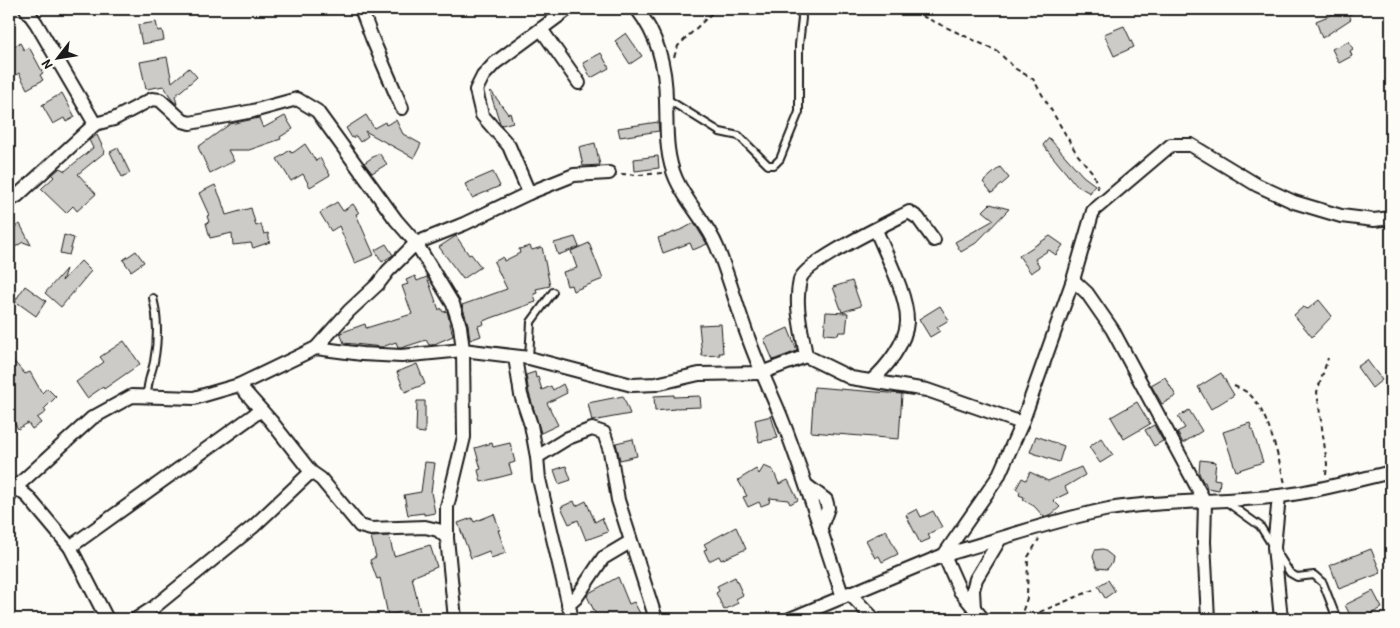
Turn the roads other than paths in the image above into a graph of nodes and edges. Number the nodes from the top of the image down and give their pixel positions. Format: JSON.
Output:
{"nodes":[{"id":1,"x":26,"y":9,"type":"edge"},
{"id":2,"x":361,"y":9,"type":"edge"},
{"id":3,"x":568,"y":9,"type":"edge"},
{"id":4,"x":637,"y":9,"type":"edge"},
{"id":5,"x":801,"y":9,"type":"edge"},
{"id":6,"x":541,"y":28,"type":"junction"},
{"id":7,"x":579,"y":83,"type":"dead end"},
{"id":8,"x":666,"y":99,"type":"junction"},
{"id":9,"x":402,"y":108,"type":"dead end"},
{"id":10,"x":95,"y":124,"type":"junction"},
{"id":11,"x":609,"y":173,"type":"road end"},
{"id":12,"x":530,"y":193,"type":"junction"},
{"id":13,"x":9,"y":201,"type":"edge"},
{"id":14,"x":1391,"y":218,"type":"edge"},
{"id":15,"x":876,"y":230,"type":"junction"},
{"id":16,"x":934,"y":240,"type":"dead end"},
{"id":17,"x":416,"y":243,"type":"junction"},
{"id":18,"x":1073,"y":280,"type":"junction"},
{"id":19,"x":553,"y":292,"type":"dead end"},
{"id":20,"x":153,"y":298,"type":"dead end"},
{"id":21,"x":316,"y":348,"type":"junction"},
{"id":22,"x":463,"y":350,"type":"junction"},
{"id":23,"x":806,"y":356,"type":"junction"},
{"id":24,"x":515,"y":357,"type":"junction"},
{"id":25,"x":529,"y":358,"type":"junction"},
{"id":26,"x":761,"y":373,"type":"junction"},
{"id":27,"x":871,"y":381,"type":"junction"},
{"id":28,"x":239,"y":385,"type":"junction"},
{"id":29,"x":147,"y":397,"type":"junction"},
{"id":30,"x":261,"y":410,"type":"junction"},
{"id":31,"x":1022,"y":424,"type":"junction"},
{"id":32,"x":537,"y":457,"type":"junction"},
{"id":33,"x":311,"y":472,"type":"junction"},
{"id":34,"x":1391,"y":472,"type":"edge"},
{"id":35,"x":13,"y":492,"type":"edge"},
{"id":36,"x":1284,"y":495,"type":"junction"},
{"id":37,"x":1222,"y":501,"type":"junction"},
{"id":38,"x":1204,"y":502,"type":"junction"},
{"id":39,"x":446,"y":538,"type":"junction"},
{"id":40,"x":1000,"y":539,"type":"junction"},
{"id":41,"x":630,"y":542,"type":"junction"},
{"id":42,"x":70,"y":547,"type":"junction"},
{"id":43,"x":1274,"y":547,"type":"junction"},
{"id":44,"x":944,"y":555,"type":"junction"},
{"id":45,"x":846,"y":595,"type":"junction"},
{"id":46,"x":568,"y":605,"type":"junction"},
{"id":47,"x":974,"y":608,"type":"junction"},
{"id":48,"x":107,"y":619,"type":"edge"},
{"id":49,"x":136,"y":619,"type":"edge"},
{"id":50,"x":456,"y":619,"type":"edge"},
{"id":51,"x":572,"y":619,"type":"edge"},
{"id":52,"x":656,"y":619,"type":"edge"},
{"id":53,"x":790,"y":619,"type":"edge"},
{"id":54,"x":874,"y":619,"type":"edge"},
{"id":55,"x":983,"y":619,"type":"edge"},
{"id":56,"x":1208,"y":619,"type":"edge"},
{"id":57,"x":1281,"y":619,"type":"edge"},
{"id":58,"x":1336,"y":619,"type":"edge"}],
"edges":[{"from":1,"to":10,"type":"street"},
{"from":2,"to":9,"type":"street"},
{"from":3,"to":6,"type":"street"},
{"from":4,"to":8,"type":"street"},
{"from":5,"to":8,"type":"lane"},
{"from":6,"to":7,"type":"street"},
{"from":6,"to":12,"type":"street"},
{"from":8,"to":26,"type":"street"},
{"from":10,"to":13,"type":"street"},
{"from":10,"to":17,"type":"street"},
{"from":11,"to":12,"type":"street"},
{"from":12,"to":17,"type":"street"},
{"from":14,"to":18,"type":"street"},
{"from":15,"to":16,"type":"street"},
{"from":15,"to":23,"type":"street"},
{"from":15,"to":27,"type":"street"},
{"from":17,"to":21,"type":"street"},
{"from":17,"to":22,"type":"street"},
{"from":18,"to":31,"type":"street"},
{"from":18,"to":38,"type":"street"},
{"from":19,"to":25,"type":"lane"},
{"from":20,"to":29,"type":"lane"},
{"from":21,"to":22,"type":"street"},
{"from":21,"to":28,"type":"street"},
{"from":22,"to":24,"type":"street"},
{"from":22,"to":39,"type":"street"},
{"from":23,"to":26,"type":"street"},
{"from":23,"to":27,"type":"street"},
{"from":24,"to":25,"type":"street"},
{"from":24,"to":32,"type":"street"},
{"from":25,"to":26,"type":"street"},
{"from":26,"to":45,"type":"street"},
{"from":27,"to":31,"type":"street"},
{"from":28,"to":29,"type":"street"},
{"from":28,"to":30,"type":"street"},
{"from":29,"to":35,"type":"street"},
{"from":30,"to":33,"type":"street"},
{"from":30,"to":42,"type":"street"},
{"from":31,"to":44,"type":"street"},
{"from":32,"to":41,"type":"street"},
{"from":32,"to":46,"type":"street"},
{"from":33,"to":39,"type":"street"},
{"from":33,"to":49,"type":"street"},
{"from":34,"to":36,"type":"street"},
{"from":35,"to":42,"type":"street"},
{"from":36,"to":37,"type":"street"},
{"from":36,"to":43,"type":"street"},
{"from":37,"to":38,"type":"street"},
{"from":37,"to":43,"type":"lane"},
{"from":38,"to":40,"type":"street"},
{"from":38,"to":56,"type":"street"},
{"from":39,"to":50,"type":"street"},
{"from":40,"to":44,"type":"street"},
{"from":40,"to":47,"type":"street"},
{"from":41,"to":46,"type":"street"},
{"from":41,"to":52,"type":"street"},
{"from":42,"to":48,"type":"street"},
{"from":43,"to":57,"type":"street"},
{"from":43,"to":58,"type":"lane"},
{"from":44,"to":45,"type":"street"},
{"from":44,"to":47,"type":"street"},
{"from":45,"to":53,"type":"street"},
{"from":45,"to":54,"type":"street"},
{"from":46,"to":51,"type":"street"},
{"from":47,"to":55,"type":"street"}]}
